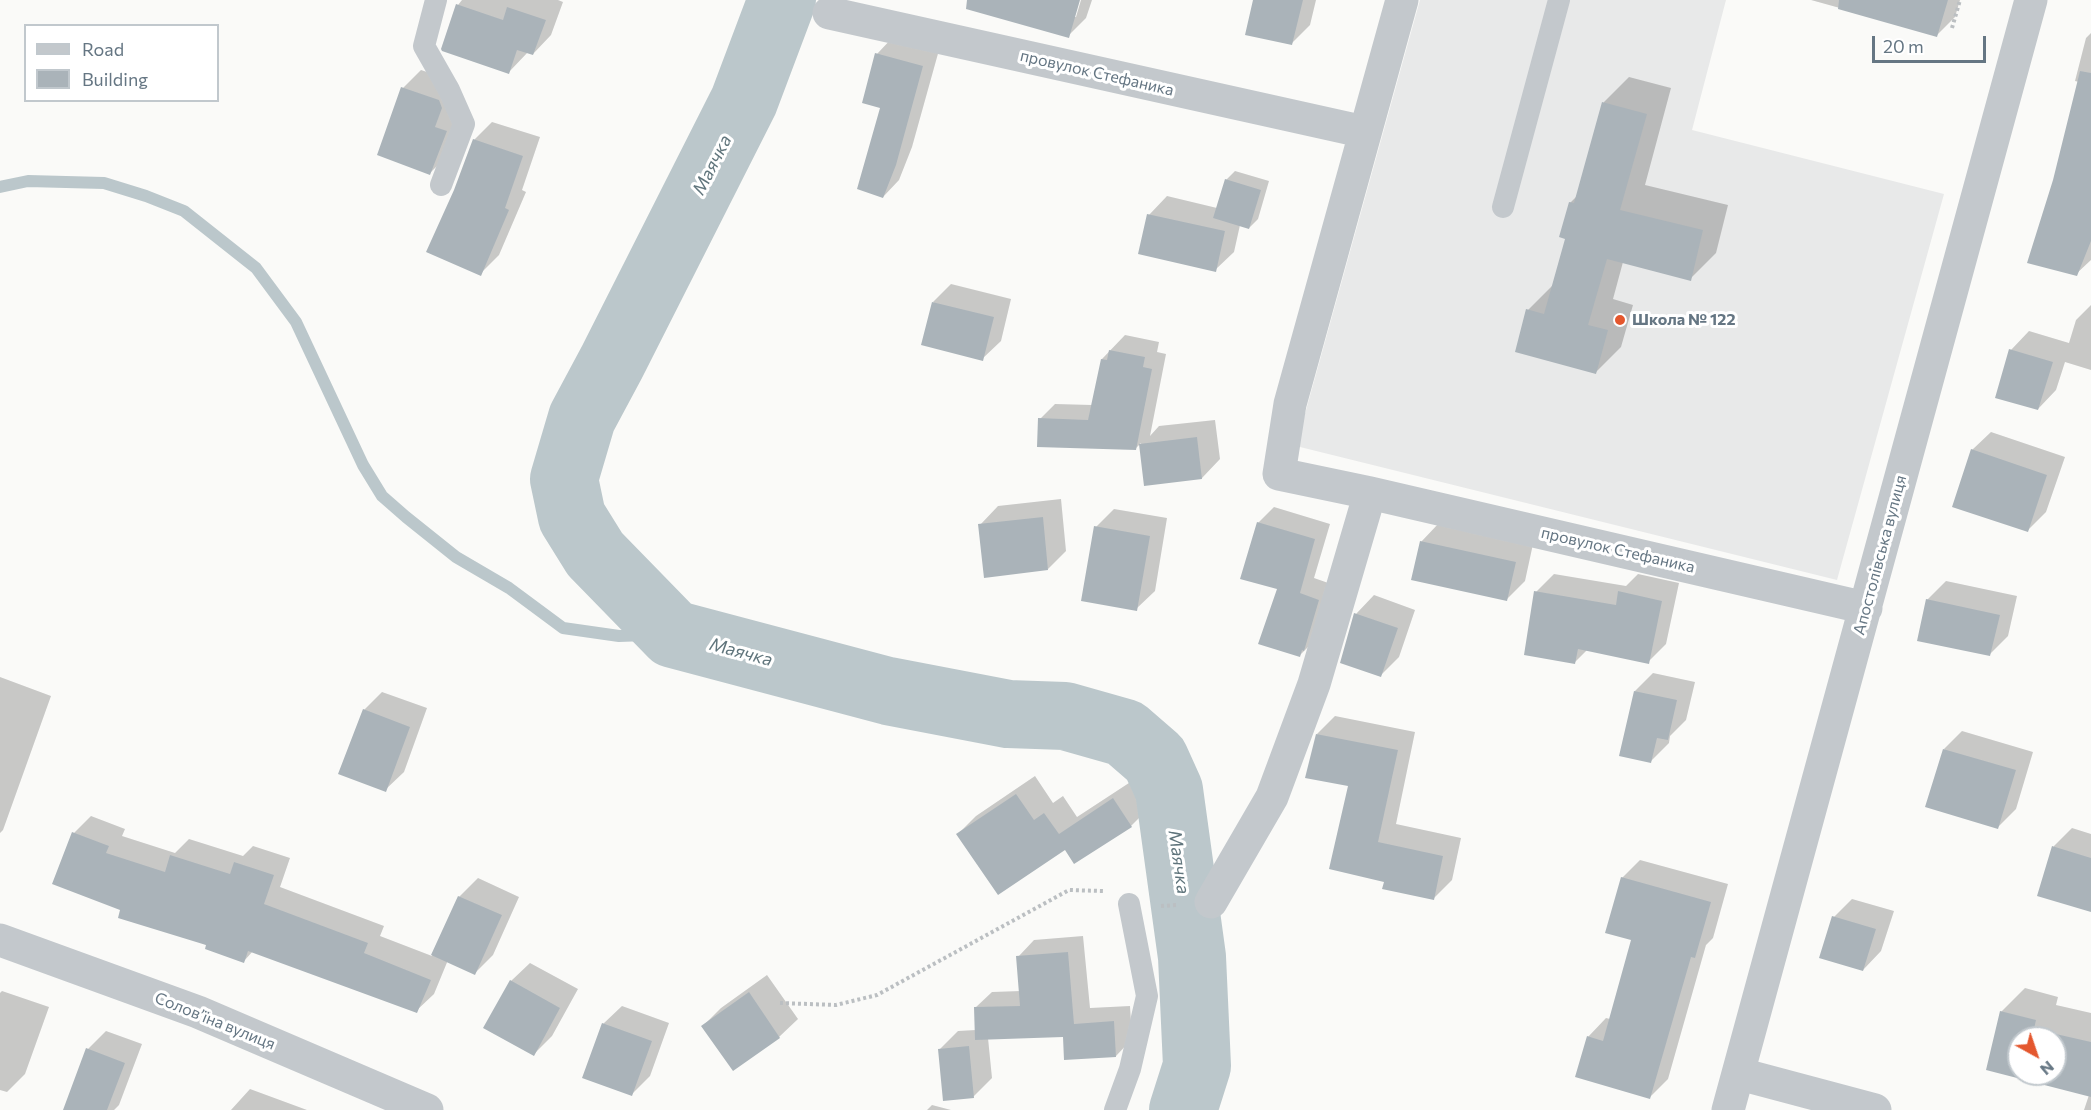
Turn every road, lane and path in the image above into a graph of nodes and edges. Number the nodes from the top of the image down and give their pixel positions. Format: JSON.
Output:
{"nodes":[{"id":1,"x":436,"y":0,"type":"edge"},
{"id":2,"x":1402,"y":0,"type":"edge"},
{"id":3,"x":1559,"y":0,"type":"edge"},
{"id":4,"x":1960,"y":0,"type":"edge"},
{"id":5,"x":2031,"y":0,"type":"edge"},
{"id":6,"x":829,"y":13,"type":"dead end"},
{"id":7,"x":1952,"y":28,"type":"dead end"},
{"id":8,"x":1365,"y":132,"type":"junction"},
{"id":9,"x":441,"y":185,"type":"dead end"},
{"id":10,"x":1503,"y":207,"type":"dead end"},
{"id":11,"x":1370,"y":493,"type":"junction"},
{"id":12,"x":1866,"y":608,"type":"junction"},
{"id":13,"x":1211,"y":902,"type":"dead end"},
{"id":14,"x":1129,"y":904,"type":"joint"},
{"id":15,"x":0,"y":940,"type":"edge"},
{"id":16,"x":780,"y":1003,"type":"dead end"},
{"id":17,"x":1740,"y":1074,"type":"junction"},
{"id":18,"x":427,"y":1110,"type":"edge"},
{"id":19,"x":1115,"y":1110,"type":"edge"},
{"id":20,"x":1728,"y":1110,"type":"edge"},
{"id":21,"x":1875,"y":1110,"type":"edge"}],
"edges":[{"from":1,"to":9,"type":"lane"},
{"from":2,"to":8,"type":"street","name":"провулок Стефаника"},
{"from":3,"to":10,"type":"lane"},
{"from":4,"to":7,"type":"path"},
{"from":5,"to":12,"type":"street","name":"Апостолівська вулиця"},
{"from":6,"to":8,"type":"street","name":"провулок Стефаника"},
{"from":8,"to":11,"type":"street","name":"провулок Стефаника"},
{"from":11,"to":12,"type":"street","name":"провулок Стефаника"},
{"from":11,"to":13,"type":"street"},
{"from":12,"to":17,"type":"street","name":"Апостолівська вулиця"},
{"from":14,"to":16,"type":"path"},
{"from":14,"to":19,"type":"lane"},
{"from":15,"to":18,"type":"street","name":"Соловʼїна вулиця"},
{"from":17,"to":20,"type":"street","name":"Апостолівська вулиця"},
{"from":17,"to":21,"type":"street"}]}
